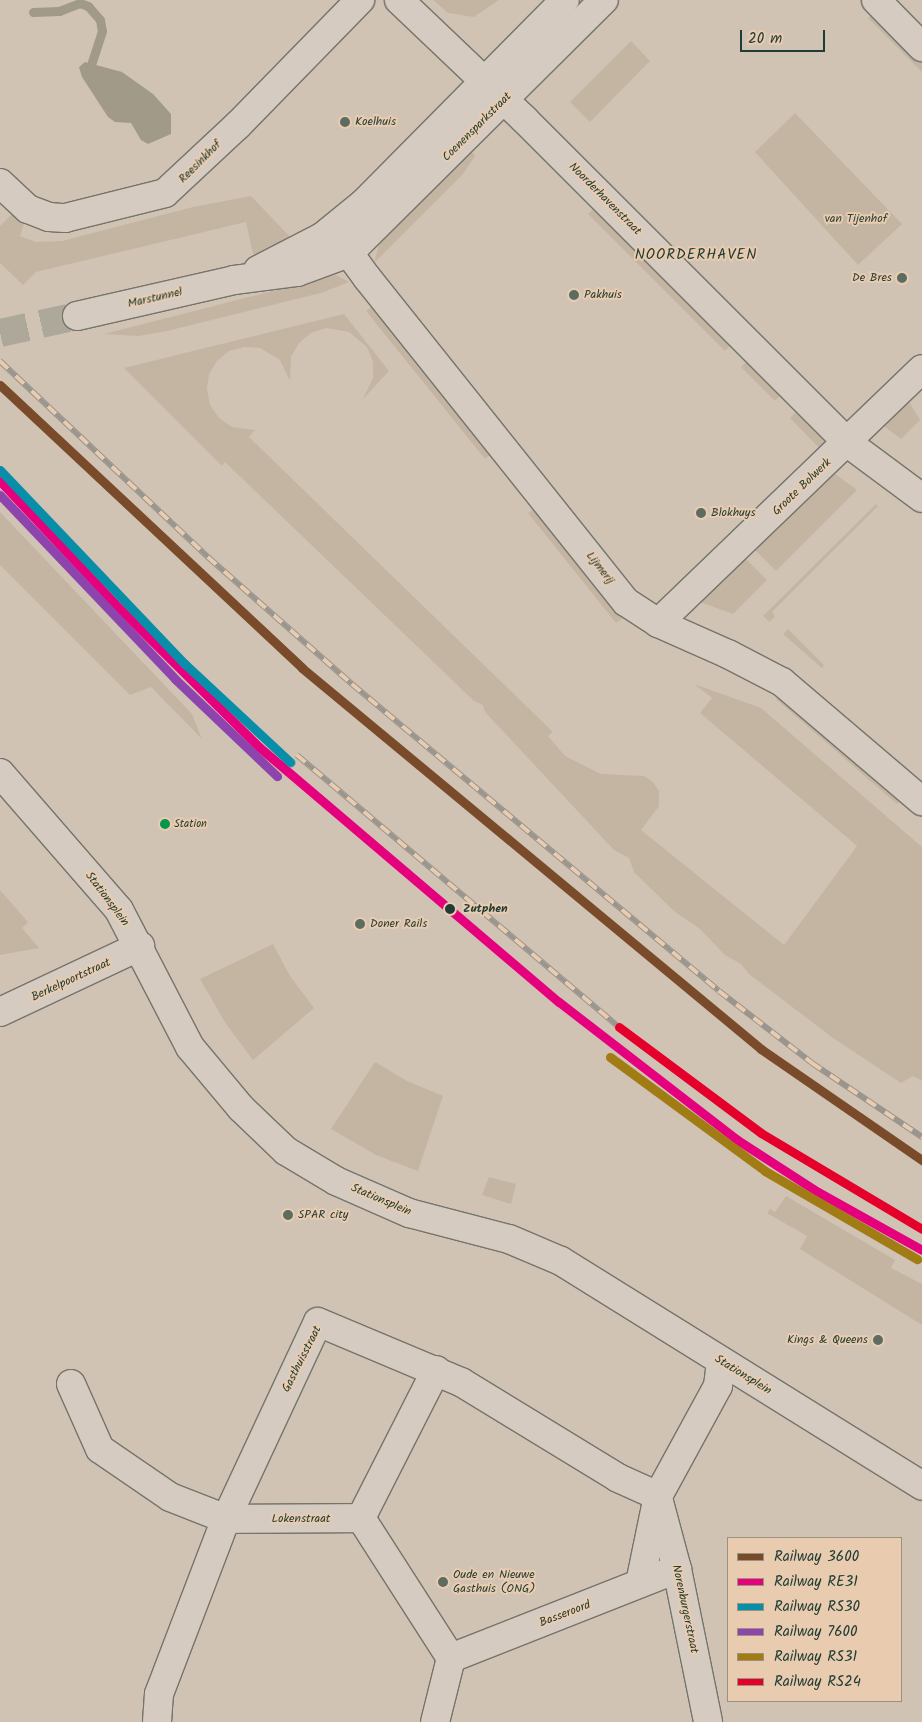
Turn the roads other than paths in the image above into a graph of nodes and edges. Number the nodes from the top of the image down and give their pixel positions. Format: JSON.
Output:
{"nodes":[{"id":1,"x":360,"y":0,"type":"edge"},
{"id":2,"x":399,"y":0,"type":"edge"},
{"id":3,"x":565,"y":0,"type":"edge"},
{"id":4,"x":604,"y":0,"type":"edge"},
{"id":5,"x":876,"y":0,"type":"edge"},
{"id":6,"x":922,"y":47,"type":"edge"},
{"id":7,"x":495,"y":90,"type":"junction"},
{"id":8,"x":0,"y":183,"type":"edge"},
{"id":9,"x":365,"y":202,"type":"junction"},
{"id":10,"x":349,"y":253,"type":"junction"},
{"id":11,"x":234,"y":280,"type":"junction"},
{"id":12,"x":77,"y":316,"type":"tunnel mouth"},
{"id":13,"x":922,"y":369,"type":"edge"},
{"id":14,"x":848,"y":443,"type":"junction"},
{"id":15,"x":922,"y":498,"type":"edge"},
{"id":16,"x":658,"y":623,"type":"junction"},
{"id":17,"x":0,"y":773,"type":"edge"},
{"id":18,"x":922,"y":801,"type":"edge"},
{"id":19,"x":140,"y":946,"type":"junction"},
{"id":20,"x":0,"y":1012,"type":"edge"},
{"id":21,"x":721,"y":1362,"type":"junction"},
{"id":22,"x":436,"y":1370,"type":"junction"},
{"id":23,"x":71,"y":1384,"type":"dead end"},
{"id":24,"x":922,"y":1486,"type":"edge"},
{"id":25,"x":658,"y":1496,"type":"junction"},
{"id":26,"x":361,"y":1518,"type":"junction"},
{"id":27,"x":226,"y":1519,"type":"junction"},
{"id":28,"x":677,"y":1569,"type":"junction"},
{"id":29,"x":640,"y":1583,"type":"junction"},
{"id":30,"x":452,"y":1658,"type":"junction"},
{"id":31,"x":157,"y":1722,"type":"edge"},
{"id":32,"x":435,"y":1722,"type":"edge"},
{"id":33,"x":708,"y":1722,"type":"edge"}],
"edges":[{"from":1,"to":8,"type":"street","name":"Reesinkhof"},
{"from":2,"to":7,"type":"street","name":"Noorderhavenstraat"},
{"from":3,"to":7,"type":"street","name":"Coenensparkstraat"},
{"from":4,"to":7,"type":"street","name":"Coenensparkstraat"},
{"from":5,"to":6,"type":"street"},
{"from":7,"to":9,"type":"street","name":"Coenensparkstraat"},
{"from":7,"to":10,"type":"street","name":"Coenensparkstraat"},
{"from":7,"to":14,"type":"street","name":"Noorderhavenstraat"},
{"from":9,"to":10,"type":"street","name":"Coenensparkstraat"},
{"from":9,"to":11,"type":"street","name":"Coenensparkstraat"},
{"from":10,"to":11,"type":"street","name":"Coenensparkstraat"},
{"from":10,"to":16,"type":"street","name":"Lijmerij"},
{"from":11,"to":12,"type":"street","name":"Marstunnel"},
{"from":13,"to":14,"type":"street","name":"Groote Bolwerk"},
{"from":14,"to":15,"type":"street","name":"Noorderhavenstraat"},
{"from":14,"to":16,"type":"street","name":"Groote Bolwerk"},
{"from":16,"to":18,"type":"street","name":"Lijmerij"},
{"from":17,"to":19,"type":"street","name":"Stationsplein"},
{"from":19,"to":20,"type":"street","name":"Berkelpoortstraat"},
{"from":19,"to":21,"type":"street","name":"Stationsplein"},
{"from":21,"to":24,"type":"street","name":"Stationsplein"},
{"from":21,"to":25,"type":"street"},
{"from":22,"to":25,"type":"street","name":"Gasthuisstraat"},
{"from":22,"to":26,"type":"street"},
{"from":22,"to":27,"type":"street","name":"Gasthuisstraat"},
{"from":23,"to":27,"type":"street","name":"Lokenstraat"},
{"from":25,"to":28,"type":"street","name":"Norenburgerstraat"},
{"from":25,"to":29,"type":"street"},
{"from":26,"to":27,"type":"street","name":"Lokenstraat"},
{"from":26,"to":30,"type":"street"},
{"from":27,"to":31,"type":"street","name":"Gasthuisstraat"},
{"from":28,"to":29,"type":"street","name":"Basseroord"},
{"from":28,"to":33,"type":"street","name":"Norenburgerstraat"},
{"from":29,"to":30,"type":"street","name":"Basseroord"},
{"from":30,"to":32,"type":"street"}]}
